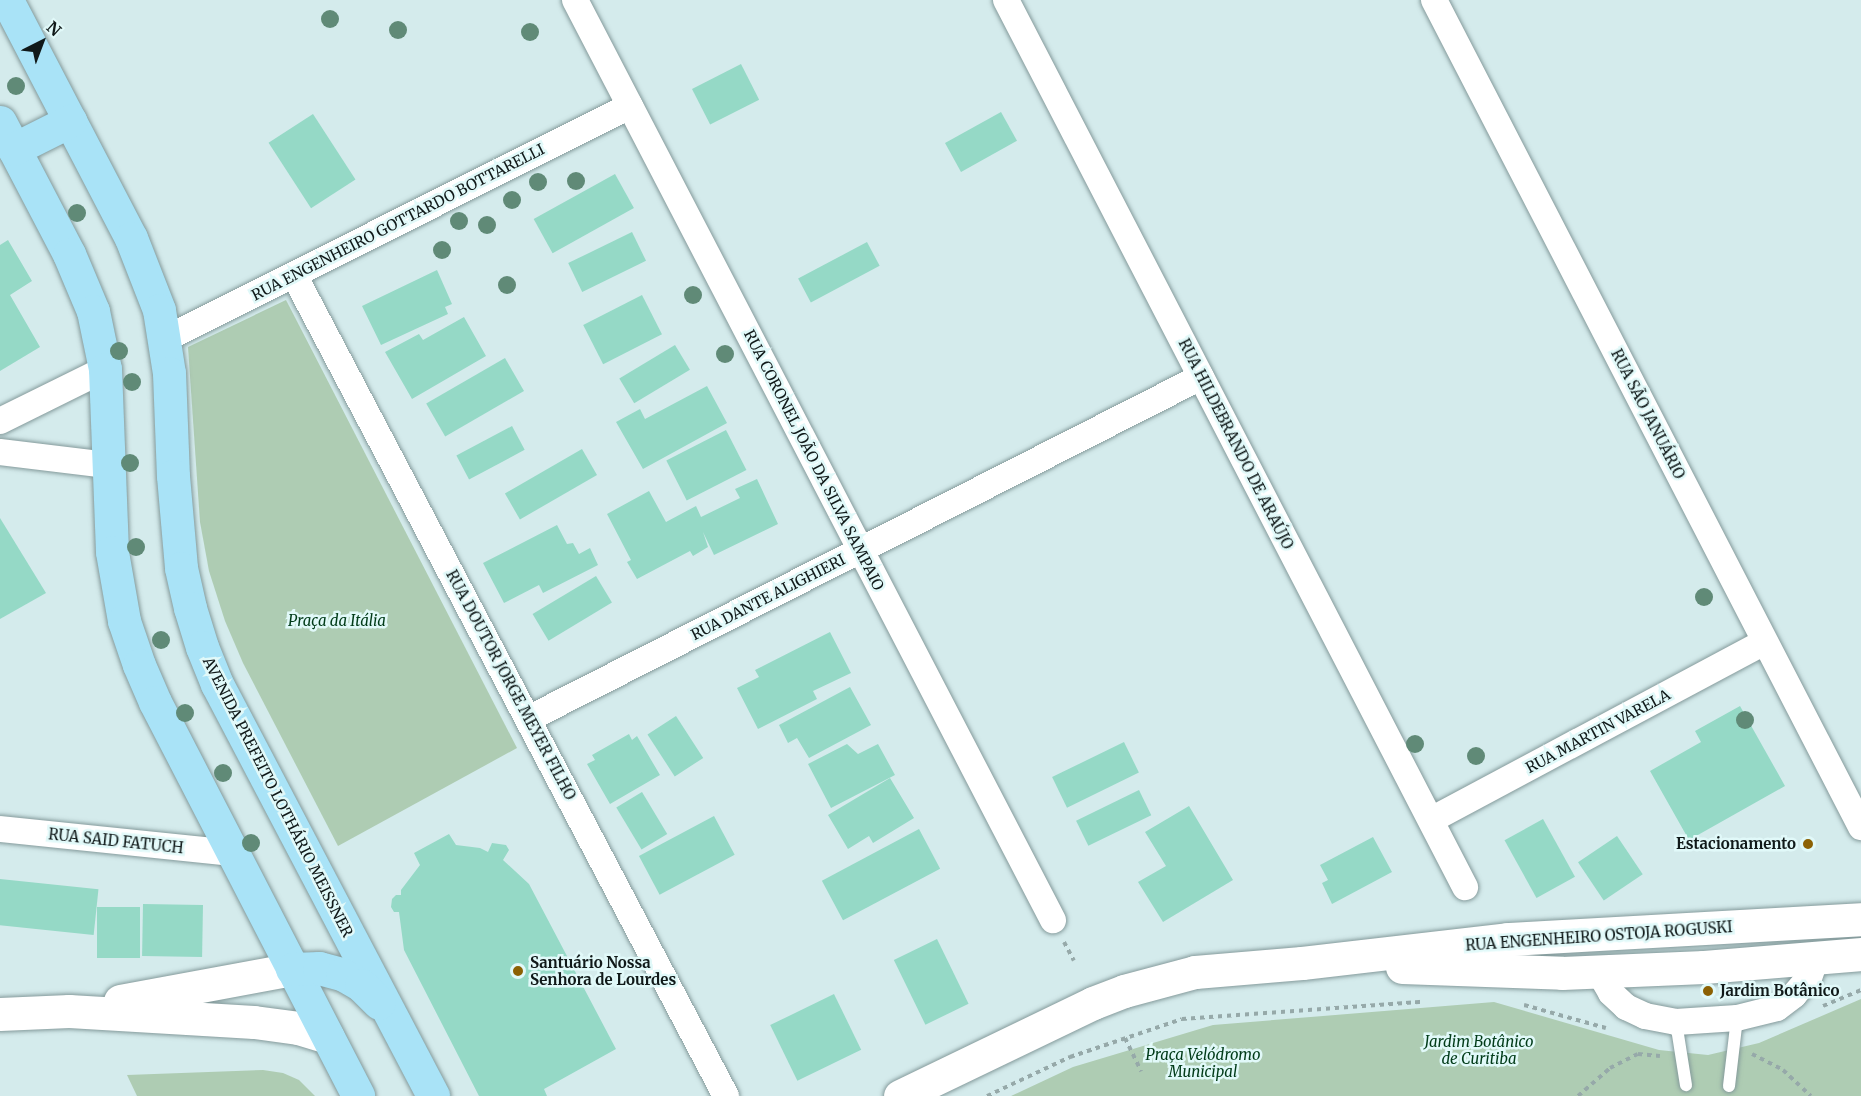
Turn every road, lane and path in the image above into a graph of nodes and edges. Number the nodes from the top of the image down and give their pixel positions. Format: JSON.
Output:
{"nodes":[{"id":1,"x":7,"y":0,"type":"edge"},
{"id":2,"x":575,"y":0,"type":"edge"},
{"id":3,"x":1006,"y":0,"type":"edge"},
{"id":4,"x":1434,"y":0,"type":"edge"},
{"id":5,"x":630,"y":106,"type":"junction"},
{"id":6,"x":70,"y":121,"type":"junction"},
{"id":7,"x":7,"y":136,"type":"edge"},
{"id":8,"x":294,"y":275,"type":"junction"},
{"id":9,"x":165,"y":339,"type":"junction"},
{"id":10,"x":105,"y":369,"type":"junction"},
{"id":11,"x":1201,"y":377,"type":"junction"},
{"id":12,"x":0,"y":421,"type":"edge"},
{"id":13,"x":0,"y":452,"type":"edge"},
{"id":14,"x":107,"y":465,"type":"junction"},
{"id":15,"x":861,"y":550,"type":"junction"},
{"id":16,"x":1766,"y":642,"type":"junction"},
{"id":17,"x":528,"y":719,"type":"junction"},
{"id":18,"x":1431,"y":820,"type":"junction"},
{"id":19,"x":1861,"y":827,"type":"edge"},
{"id":20,"x":0,"y":829,"type":"edge"},
{"id":21,"x":232,"y":853,"type":"junction"},
{"id":22,"x":1465,"y":887,"type":"dead end"},
{"id":23,"x":1861,"y":919,"type":"edge"},
{"id":24,"x":1053,"y":920,"type":"dead end"},
{"id":25,"x":1798,"y":922,"type":"junction"},
{"id":26,"x":1628,"y":933,"type":"junction"},
{"id":27,"x":1861,"y":954,"type":"edge"},
{"id":28,"x":1816,"y":958,"type":"junction"},
{"id":29,"x":1302,"y":963,"type":"junction"},
{"id":30,"x":292,"y":969,"type":"junction"},
{"id":31,"x":1599,"y":972,"type":"junction"},
{"id":32,"x":1425,"y":1001,"type":"dead end"},
{"id":33,"x":1517,"y":1003,"type":"dead end"},
{"id":34,"x":69,"y":1011,"type":"junction"},
{"id":35,"x":389,"y":1013,"type":"junction"},
{"id":36,"x":0,"y":1014,"type":"edge"},
{"id":37,"x":1737,"y":1018,"type":"junction"},
{"id":38,"x":1676,"y":1022,"type":"junction"},
{"id":39,"x":1609,"y":1029,"type":"dead end"},
{"id":40,"x":328,"y":1037,"type":"junction"},
{"id":41,"x":1125,"y":1038,"type":"junction"},
{"id":42,"x":1666,"y":1051,"type":"dead end"},
{"id":43,"x":1746,"y":1051,"type":"dead end"},
{"id":44,"x":1141,"y":1071,"type":"dead end"},
{"id":45,"x":1686,"y":1085,"type":"dead end"},
{"id":46,"x":1729,"y":1086,"type":"dead end"},
{"id":47,"x":358,"y":1096,"type":"edge"},
{"id":48,"x":433,"y":1096,"type":"edge"},
{"id":49,"x":726,"y":1096,"type":"edge"},
{"id":50,"x":900,"y":1096,"type":"edge"},
{"id":51,"x":987,"y":1096,"type":"edge"},
{"id":52,"x":1578,"y":1096,"type":"edge"},
{"id":53,"x":1811,"y":1096,"type":"edge"}],
"edges":[{"from":1,"to":6,"type":"main road","name":"AVENIDA PREFEITO LOTHÁRIO MEISSNER"},
{"from":2,"to":5,"type":"street","name":"RUA CORONEL JOÃO DA SILVA SAMPAIO"},
{"from":3,"to":11,"type":"street","name":"RUA HILDEBRANDO DE ARAÚJO"},
{"from":4,"to":16,"type":"street","name":"RUA SÃO JANUÁRIO"},
{"from":5,"to":8,"type":"street","name":"RUA ENGENHEIRO GOTTARDO BOTTARELLI"},
{"from":5,"to":15,"type":"street","name":"RUA CORONEL JOÃO DA SILVA SAMPAIO"},
{"from":6,"to":7,"type":"main road"},
{"from":6,"to":9,"type":"main road","name":"AVENIDA PREFEITO LOTHÁRIO MEISSNER"},
{"from":7,"to":10,"type":"main road"},
{"from":8,"to":9,"type":"street","name":"RUA ENGENHEIRO GOTTARDO BOTTARELLI"},
{"from":8,"to":17,"type":"street","name":"RUA DOUTOR JORGE MEYER FILHO"},
{"from":9,"to":35,"type":"main road","name":"AVENIDA PREFEITO LOTHÁRIO MEISSNER"},
{"from":10,"to":12,"type":"street"},
{"from":10,"to":14,"type":"main road"},
{"from":11,"to":15,"type":"street","name":"RUA DANTE ALIGHIERI"},
{"from":11,"to":18,"type":"street","name":"RUA HILDEBRANDO DE ARAÚJO"},
{"from":13,"to":14,"type":"street"},
{"from":14,"to":21,"type":"main road"},
{"from":15,"to":17,"type":"street","name":"RUA DANTE ALIGHIERI"},
{"from":15,"to":24,"type":"street","name":"RUA CORONEL JOÃO DA SILVA SAMPAIO"},
{"from":16,"to":18,"type":"street","name":"RUA MARTIN VARELA"},
{"from":16,"to":19,"type":"street","name":"RUA SÃO JANUÁRIO"},
{"from":17,"to":49,"type":"street","name":"RUA DOUTOR JORGE MEYER FILHO"},
{"from":18,"to":22,"type":"street","name":"RUA HILDEBRANDO DE ARAÚJO"},
{"from":20,"to":21,"type":"street","name":"RUA SAID FATUCH"},
{"from":21,"to":30,"type":"main road"},
{"from":23,"to":25,"type":"main road","name":"RUA ENGENHEIRO OSTOJA ROGUSKI"},
{"from":25,"to":26,"type":"main road","name":"RUA ENGENHEIRO OSTOJA ROGUSKI"},
{"from":25,"to":28,"type":"main road"},
{"from":26,"to":29,"type":"main road","name":"RUA ENGENHEIRO OSTOJA ROGUSKI"},
{"from":26,"to":31,"type":"main road"},
{"from":27,"to":28,"type":"main road","name":"RUA ENGENHEIRO OSTOJA ROGUSKI"},
{"from":28,"to":31,"type":"main road","name":"RUA ENGENHEIRO OSTOJA ROGUSKI"},
{"from":28,"to":37,"type":"street"},
{"from":29,"to":31,"type":"main road","name":"RUA ENGENHEIRO OSTOJA ROGUSKI"},
{"from":29,"to":50,"type":"main road","name":"RUA ENGENHEIRO OSTOJA ROGUSKI"},
{"from":30,"to":34,"type":"main road"},
{"from":30,"to":35,"type":"main road"},
{"from":30,"to":40,"type":"main road"},
{"from":31,"to":38,"type":"street"},
{"from":32,"to":41,"type":"path"},
{"from":33,"to":39,"type":"path"},
{"from":34,"to":36,"type":"main road"},
{"from":34,"to":40,"type":"main road"},
{"from":35,"to":48,"type":"main road","name":"AVENIDA PREFEITO LOTHÁRIO MEISSNER"},
{"from":37,"to":38,"type":"street"},
{"from":37,"to":46,"type":"lane"},
{"from":38,"to":45,"type":"lane"},
{"from":40,"to":47,"type":"main road"},
{"from":41,"to":44,"type":"path"},
{"from":41,"to":51,"type":"path"},
{"from":42,"to":52,"type":"path"},
{"from":43,"to":53,"type":"path"}]}
